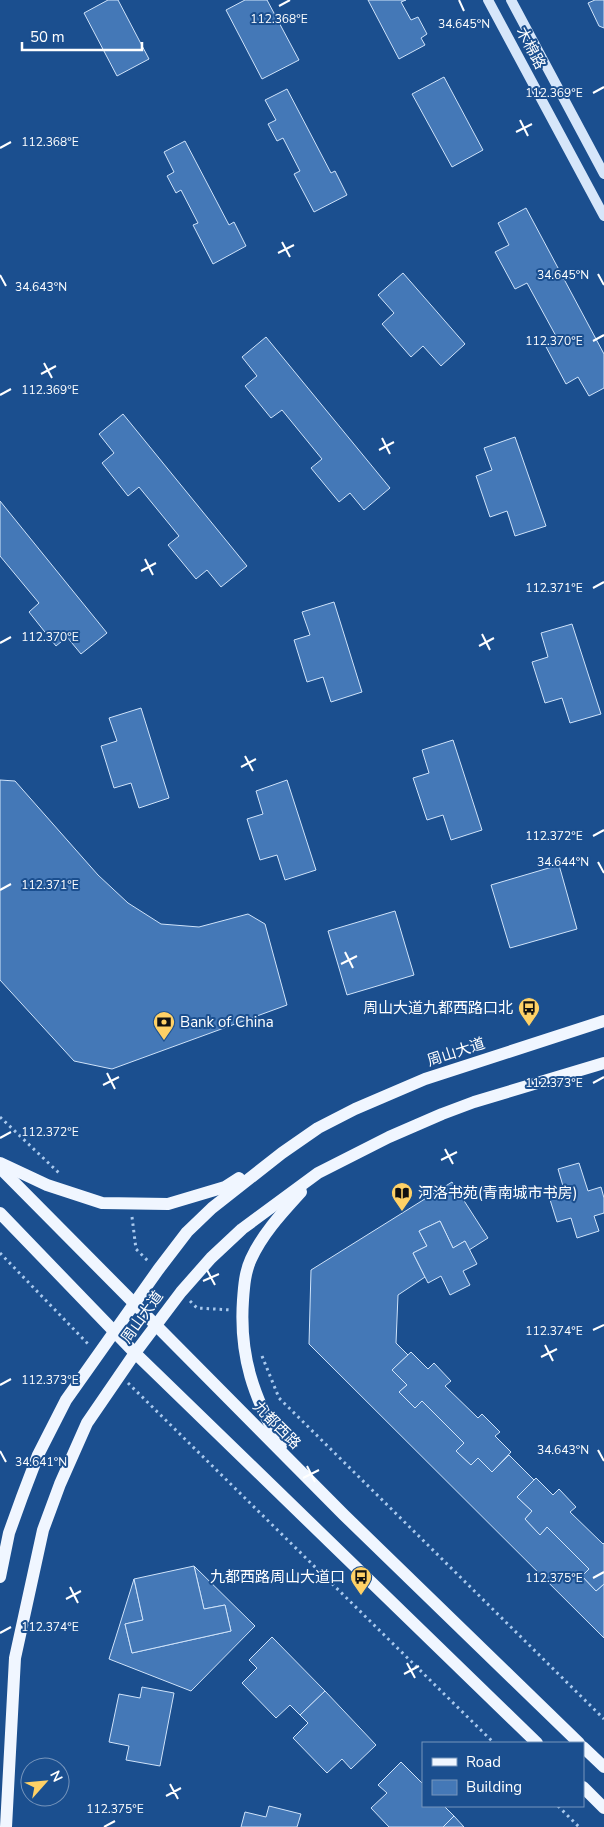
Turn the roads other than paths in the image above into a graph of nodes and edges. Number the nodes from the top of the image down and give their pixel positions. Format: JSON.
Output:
{"nodes":[{"id":1,"x":488,"y":0,"type":"edge"},
{"id":2,"x":512,"y":0,"type":"edge"},
{"id":3,"x":604,"y":174,"type":"edge"},
{"id":4,"x":604,"y":216,"type":"edge"},
{"id":5,"x":604,"y":1022,"type":"edge"},
{"id":6,"x":604,"y":1063,"type":"edge"},
{"id":7,"x":282,"y":1153,"type":"junction"},
{"id":8,"x":0,"y":1162,"type":"edge"},
{"id":9,"x":0,"y":1168,"type":"edge"},
{"id":10,"x":318,"y":1173,"type":"junction"},
{"id":11,"x":0,"y":1213,"type":"edge"},
{"id":12,"x":134,"y":1304,"type":"junction"},
{"id":13,"x":156,"y":1326,"type":"junction"},
{"id":14,"x":114,"y":1331,"type":"junction"},
{"id":15,"x":135,"y":1353,"type":"junction"},
{"id":16,"x":288,"y":1459,"type":"junction"},
{"id":17,"x":0,"y":1577,"type":"edge"},
{"id":18,"x":536,"y":1742,"type":"edge"},
{"id":19,"x":578,"y":1742,"type":"edge"},
{"id":20,"x":584,"y":1748,"type":"edge"},
{"id":21,"x":604,"y":1767,"type":"edge"},
{"id":22,"x":584,"y":1788,"type":"edge"},
{"id":23,"x":604,"y":1808,"type":"edge"},
{"id":24,"x":6,"y":1827,"type":"edge"}],
"edges":[{"from":1,"to":4,"type":"main road","name":"木棉路"},
{"from":2,"to":3,"type":"main road","name":"木棉路"},
{"from":5,"to":7,"type":"main road","name":"周山大道"},
{"from":6,"to":10,"type":"main road","name":"周山大道"},
{"from":7,"to":8,"type":"main road"},
{"from":7,"to":12,"type":"main road","name":"周山大道"},
{"from":9,"to":12,"type":"main road","name":"九都西路"},
{"from":10,"to":13,"type":"main road","name":"周山大道"},
{"from":10,"to":16,"type":"main road"},
{"from":11,"to":14,"type":"main road"},
{"from":12,"to":13,"type":"main road","name":"九都西路"},
{"from":12,"to":14,"type":"main road","name":"周山大道"},
{"from":13,"to":15,"type":"main road","name":"周山大道"},
{"from":13,"to":16,"type":"main road","name":"九都西路"},
{"from":14,"to":15,"type":"main road"},
{"from":14,"to":17,"type":"main road","name":"周山大道"},
{"from":15,"to":18,"type":"main road"},
{"from":15,"to":24,"type":"main road","name":"周山大道"},
{"from":16,"to":19,"type":"main road","name":"九都西路"},
{"from":20,"to":21,"type":"main road"},
{"from":22,"to":23,"type":"main road"}]}
